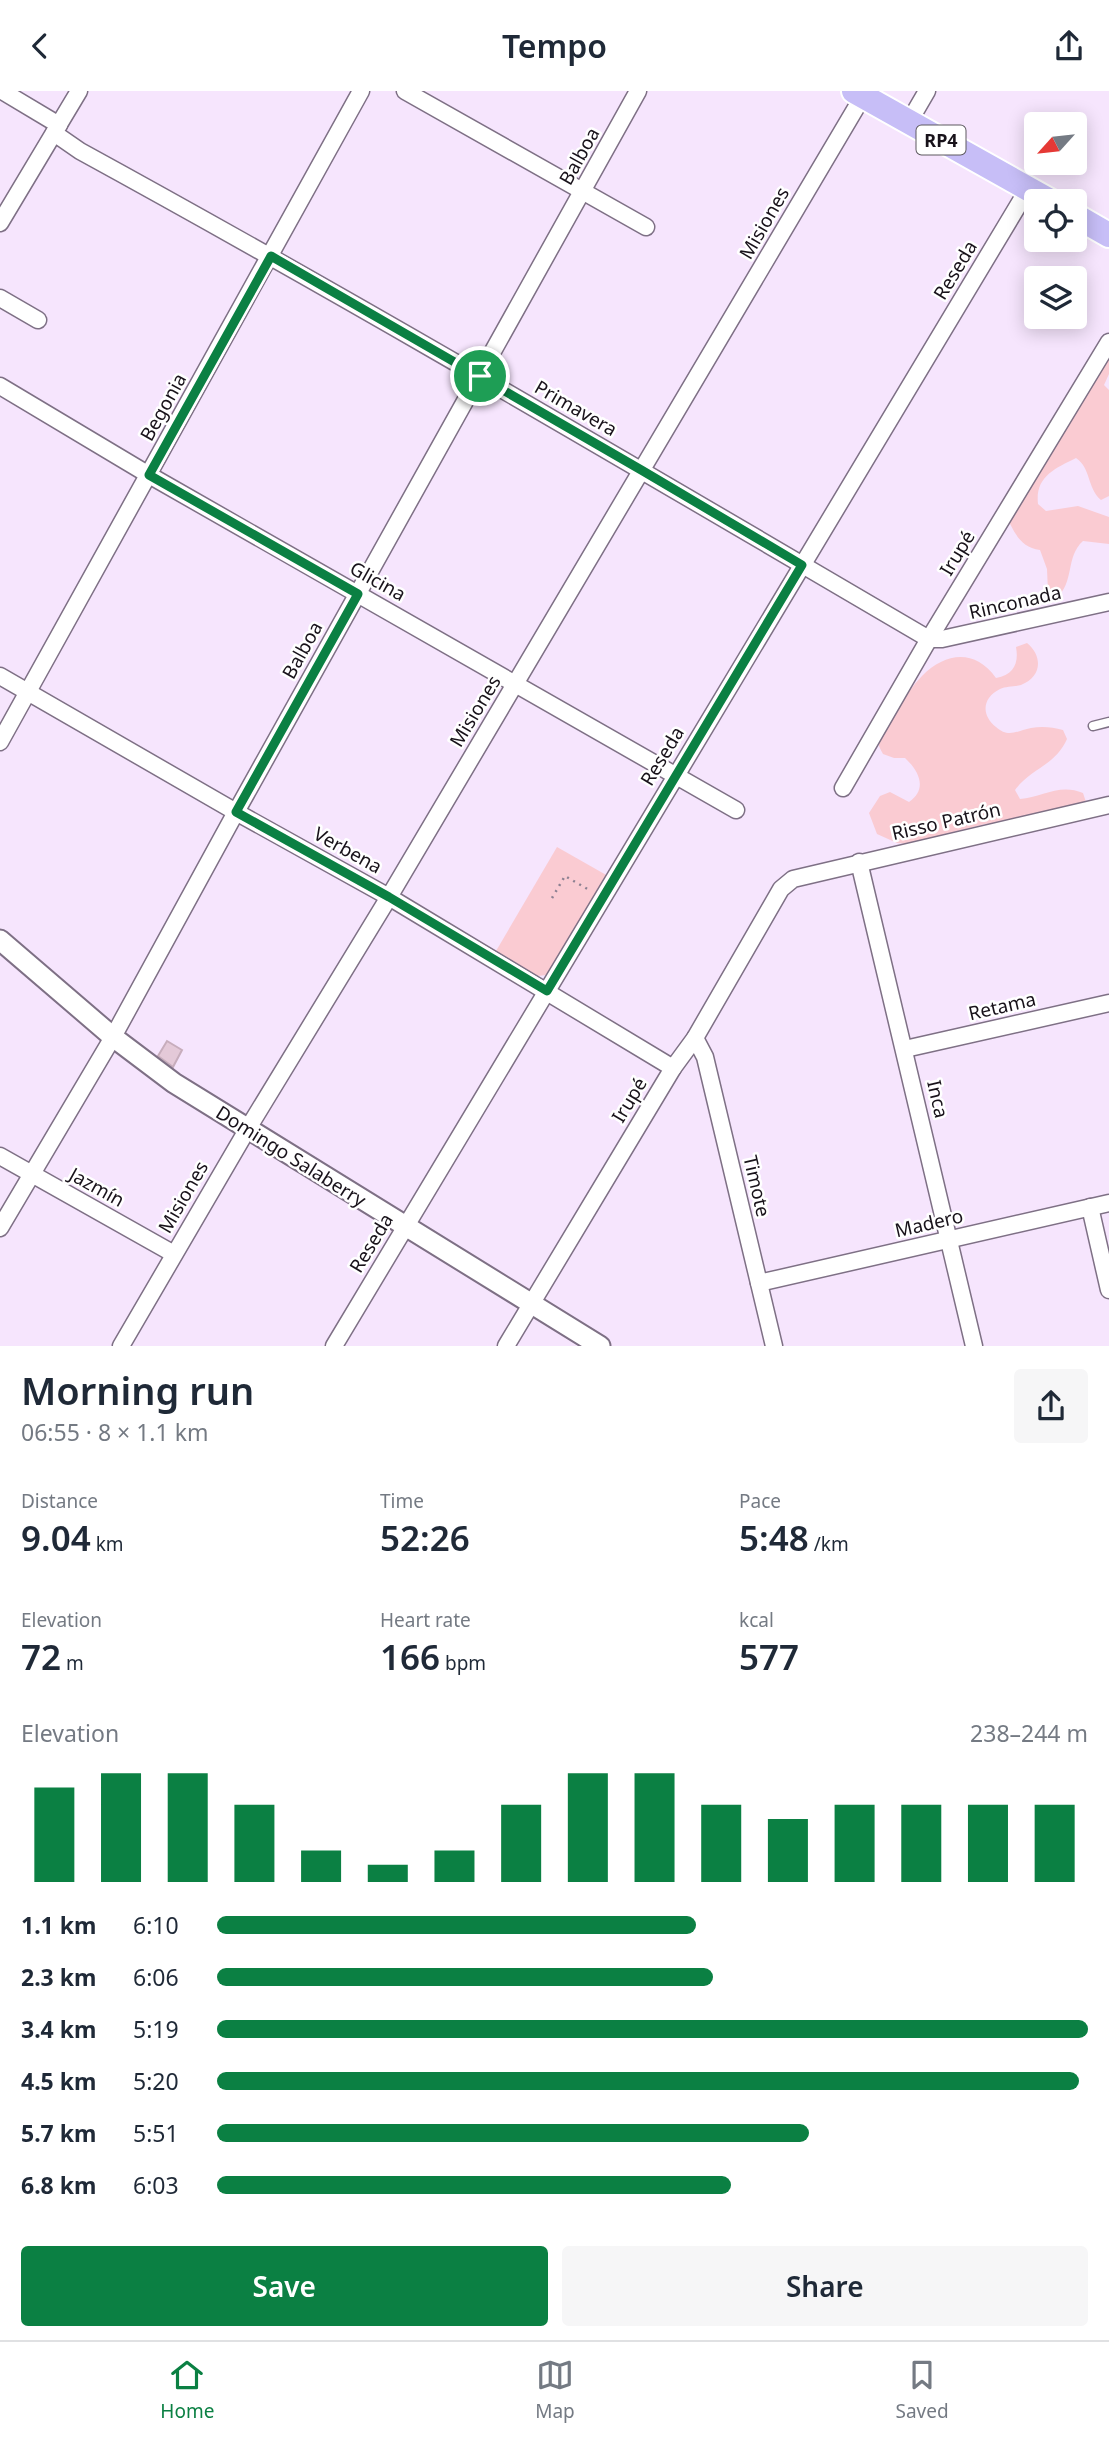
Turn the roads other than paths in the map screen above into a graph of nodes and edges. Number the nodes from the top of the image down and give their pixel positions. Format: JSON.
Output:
{"nodes":[{"id":1,"x":2,"y":91,"type":"edge"},
{"id":2,"x":79,"y":91,"type":"edge"},
{"id":3,"x":361,"y":91,"type":"edge"},
{"id":4,"x":405,"y":91,"type":"edge"},
{"id":5,"x":638,"y":91,"type":"edge"},
{"id":6,"x":927,"y":91,"type":"edge"},
{"id":7,"x":859,"y":94,"type":"edge"},
{"id":8,"x":909,"y":122,"type":"junction"},
{"id":9,"x":57,"y":129,"type":"junction"},
{"id":10,"x":1028,"y":189,"type":"edge"},
{"id":11,"x":584,"y":191,"type":"junction"},
{"id":12,"x":1024,"y":196,"type":"edge"},
{"id":13,"x":3,"y":213,"type":"edge"},
{"id":14,"x":1087,"y":222,"type":"edge"},
{"id":15,"x":646,"y":227,"type":"dead end"},
{"id":16,"x":1109,"y":235,"type":"edge"},
{"id":17,"x":271,"y":256,"type":"junction"},
{"id":18,"x":0,"y":298,"type":"edge"},
{"id":19,"x":38,"y":320,"type":"dead end"},
{"id":20,"x":1109,"y":342,"type":"edge"},
{"id":21,"x":480,"y":376,"type":"junction"},
{"id":22,"x":0,"y":386,"type":"edge"},
{"id":23,"x":643,"y":471,"type":"junction"},
{"id":24,"x":149,"y":475,"type":"junction"},
{"id":25,"x":802,"y":565,"type":"junction"},
{"id":26,"x":358,"y":594,"type":"junction"},
{"id":27,"x":1109,"y":602,"type":"edge"},
{"id":28,"x":929,"y":639,"type":"junction"},
{"id":29,"x":0,"y":676,"type":"edge"},
{"id":30,"x":516,"y":683,"type":"junction"},
{"id":31,"x":27,"y":692,"type":"junction"},
{"id":32,"x":1109,"y":722,"type":"edge"},
{"id":33,"x":1093,"y":726,"type":"dead end"},
{"id":34,"x":0,"y":742,"type":"edge"},
{"id":35,"x":675,"y":775,"type":"junction"},
{"id":36,"x":843,"y":788,"type":"dead end"},
{"id":37,"x":1109,"y":805,"type":"edge"},
{"id":38,"x":736,"y":810,"type":"dead end"},
{"id":39,"x":236,"y":812,"type":"junction"},
{"id":40,"x":859,"y":862,"type":"junction"},
{"id":41,"x":793,"y":879,"type":"joint"},
{"id":42,"x":389,"y":897,"type":"junction"},
{"id":43,"x":0,"y":940,"type":"edge"},
{"id":44,"x":547,"y":991,"type":"junction"},
{"id":45,"x":1109,"y":1003,"type":"edge"},
{"id":46,"x":114,"y":1037,"type":"junction"},
{"id":47,"x":695,"y":1038,"type":"junction"},
{"id":48,"x":905,"y":1049,"type":"junction"},
{"id":49,"x":673,"y":1068,"type":"junction"},
{"id":50,"x":247,"y":1130,"type":"junction"},
{"id":51,"x":0,"y":1156,"type":"edge"},
{"id":52,"x":32,"y":1174,"type":"junction"},
{"id":53,"x":1109,"y":1203,"type":"edge"},
{"id":54,"x":1090,"y":1207,"type":"junction"},
{"id":55,"x":405,"y":1226,"type":"junction"},
{"id":56,"x":0,"y":1228,"type":"edge"},
{"id":57,"x":949,"y":1240,"type":"junction"},
{"id":58,"x":174,"y":1254,"type":"junction"},
{"id":59,"x":759,"y":1283,"type":"junction"},
{"id":60,"x":1109,"y":1290,"type":"edge"},
{"id":61,"x":532,"y":1303,"type":"junction"},
{"id":62,"x":121,"y":1346,"type":"edge"},
{"id":63,"x":334,"y":1346,"type":"edge"},
{"id":64,"x":506,"y":1346,"type":"edge"},
{"id":65,"x":600,"y":1346,"type":"edge"},
{"id":66,"x":774,"y":1346,"type":"edge"},
{"id":67,"x":974,"y":1346,"type":"edge"}],
"edges":[{"from":1,"to":9,"type":"street","name":"Primavera"},
{"from":2,"to":9,"type":"street"},
{"from":3,"to":17,"type":"street","name":"Begonia"},
{"from":4,"to":11,"type":"street"},
{"from":5,"to":11,"type":"street","name":"Balboa"},
{"from":6,"to":8,"type":"street"},
{"from":7,"to":8,"type":"main road","number":"RP4"},
{"from":7,"to":23,"type":"street","name":"Misiones"},
{"from":8,"to":10,"type":"main road","number":"RP4"},
{"from":9,"to":13,"type":"street"},
{"from":9,"to":17,"type":"street","name":"Primavera"},
{"from":11,"to":15,"type":"street"},
{"from":11,"to":21,"type":"street","name":"Balboa"},
{"from":12,"to":25,"type":"street","name":"Reseda"},
{"from":14,"to":16,"type":"main road"},
{"from":17,"to":21,"type":"street","name":"Primavera"},
{"from":17,"to":24,"type":"street","name":"Begonia"},
{"from":18,"to":19,"type":"street"},
{"from":20,"to":28,"type":"street","name":"Irupé"},
{"from":21,"to":23,"type":"street","name":"Primavera"},
{"from":21,"to":26,"type":"street","name":"Balboa"},
{"from":22,"to":24,"type":"street","name":"Glicina"},
{"from":23,"to":25,"type":"street","name":"Primavera"},
{"from":23,"to":30,"type":"street","name":"Misiones"},
{"from":24,"to":26,"type":"street","name":"Glicina"},
{"from":24,"to":31,"type":"street","name":"Begonia"},
{"from":25,"to":28,"type":"street","name":"Primavera"},
{"from":25,"to":35,"type":"street","name":"Reseda"},
{"from":26,"to":30,"type":"street","name":"Glicina"},
{"from":26,"to":39,"type":"street","name":"Balboa"},
{"from":27,"to":28,"type":"street","name":"Rinconada"},
{"from":28,"to":36,"type":"street","name":"Irupé"},
{"from":29,"to":31,"type":"street","name":"Verbena"},
{"from":30,"to":35,"type":"street","name":"Glicina"},
{"from":30,"to":42,"type":"street","name":"Misiones"},
{"from":31,"to":34,"type":"street","name":"Begonia"},
{"from":31,"to":39,"type":"street","name":"Verbena"},
{"from":32,"to":33,"type":"lane"},
{"from":35,"to":38,"type":"street","name":"Glicina"},
{"from":35,"to":44,"type":"street","name":"Reseda"},
{"from":37,"to":40,"type":"street","name":"Risso Patrón"},
{"from":39,"to":42,"type":"street","name":"Verbena"},
{"from":39,"to":46,"type":"street","name":"Balboa"},
{"from":40,"to":41,"type":"street","name":"Risso Patrón"},
{"from":40,"to":48,"type":"street","name":"Inca"},
{"from":41,"to":47,"type":"street","name":"Irupé"},
{"from":42,"to":44,"type":"street","name":"Verbena"},
{"from":42,"to":50,"type":"street","name":"Misiones"},
{"from":43,"to":46,"type":"street","name":"Domingo Salaberry"},
{"from":44,"to":49,"type":"street","name":"Verbena"},
{"from":44,"to":55,"type":"street","name":"Reseda"},
{"from":45,"to":48,"type":"street","name":"Retama"},
{"from":46,"to":50,"type":"street","name":"Domingo Salaberry"},
{"from":46,"to":52,"type":"street","name":"Balboa"},
{"from":47,"to":49,"type":"street","name":"Irupé"},
{"from":47,"to":59,"type":"street","name":"Timote"},
{"from":48,"to":57,"type":"street","name":"Inca"},
{"from":49,"to":61,"type":"street","name":"Irupé"},
{"from":50,"to":55,"type":"street","name":"Domingo Salaberry"},
{"from":50,"to":58,"type":"street","name":"Misiones"},
{"from":51,"to":52,"type":"street","name":"Jazmín"},
{"from":52,"to":56,"type":"street","name":"Balboa"},
{"from":52,"to":58,"type":"street","name":"Jazmín"},
{"from":53,"to":54,"type":"street","name":"Madero"},
{"from":54,"to":57,"type":"street","name":"Madero"},
{"from":54,"to":60,"type":"street"},
{"from":55,"to":61,"type":"street","name":"Domingo Salaberry"},
{"from":55,"to":63,"type":"street","name":"Reseda"},
{"from":57,"to":59,"type":"street","name":"Madero"},
{"from":57,"to":67,"type":"street","name":"Inca"},
{"from":58,"to":62,"type":"street","name":"Misiones"},
{"from":59,"to":66,"type":"street","name":"Timote"},
{"from":61,"to":64,"type":"street","name":"Irupé"},
{"from":61,"to":65,"type":"street","name":"Domingo Salaberry"}]}
